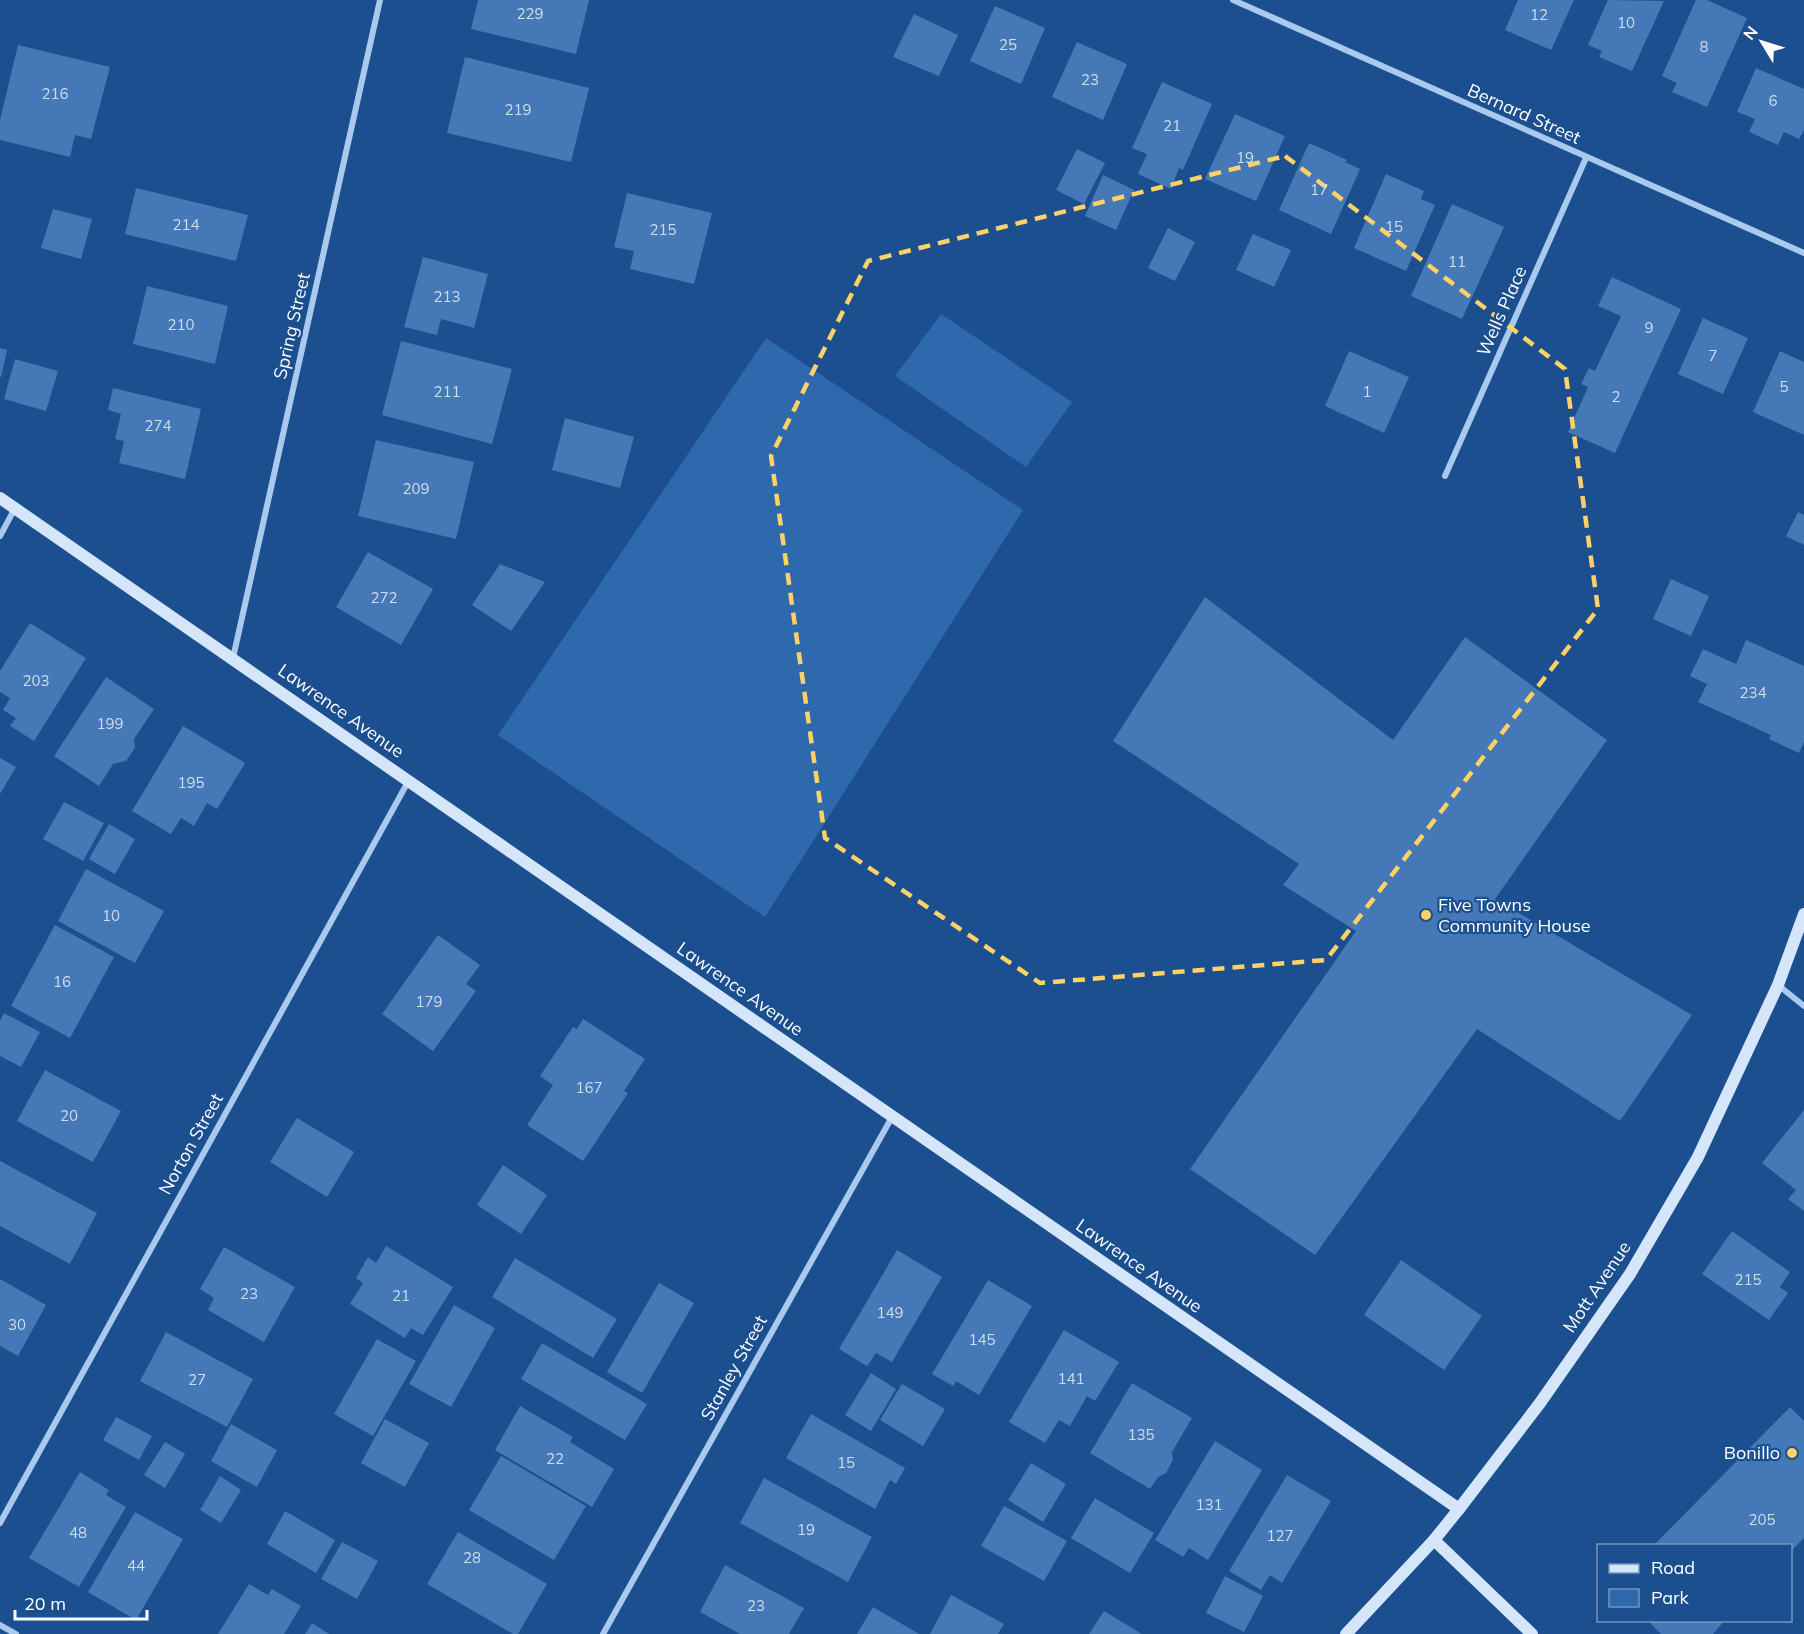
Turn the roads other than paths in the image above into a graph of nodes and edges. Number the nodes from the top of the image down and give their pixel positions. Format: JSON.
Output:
{"nodes":[{"id":1,"x":380,"y":0,"type":"edge"},
{"id":2,"x":1233,"y":0,"type":"edge"},
{"id":3,"x":1586,"y":158,"type":"junction"},
{"id":4,"x":1804,"y":253,"type":"edge"},
{"id":5,"x":1445,"y":476,"type":"dead end"},
{"id":6,"x":0,"y":498,"type":"edge"},
{"id":7,"x":15,"y":508,"type":"junction"},
{"id":8,"x":0,"y":536,"type":"edge"},
{"id":9,"x":233,"y":658,"type":"junction"},
{"id":10,"x":409,"y":780,"type":"junction"},
{"id":11,"x":1804,"y":914,"type":"edge"},
{"id":12,"x":1778,"y":985,"type":"junction"},
{"id":13,"x":1804,"y":1006,"type":"edge"},
{"id":14,"x":892,"y":1117,"type":"junction"},
{"id":15,"x":1459,"y":1509,"type":"junction"},
{"id":16,"x":0,"y":1523,"type":"edge"},
{"id":17,"x":1434,"y":1540,"type":"junction"},
{"id":18,"x":0,"y":1625,"type":"edge"},
{"id":19,"x":16,"y":1634,"type":"edge"},
{"id":20,"x":603,"y":1634,"type":"edge"},
{"id":21,"x":1346,"y":1634,"type":"edge"},
{"id":22,"x":1532,"y":1634,"type":"edge"}],
"edges":[{"from":1,"to":9,"type":"street","name":"Spring Street"},
{"from":2,"to":3,"type":"street","name":"Bernard Street"},
{"from":3,"to":4,"type":"street","name":"Bernard Street"},
{"from":3,"to":5,"type":"street","name":"Wells Place"},
{"from":6,"to":7,"type":"street","name":"Lawrence Avenue"},
{"from":7,"to":8,"type":"street"},
{"from":7,"to":9,"type":"street","name":"Lawrence Avenue"},
{"from":9,"to":10,"type":"street","name":"Lawrence Avenue"},
{"from":10,"to":14,"type":"street","name":"Lawrence Avenue"},
{"from":10,"to":16,"type":"street","name":"Norton Street"},
{"from":11,"to":12,"type":"street","name":"Mott Avenue"},
{"from":12,"to":13,"type":"street"},
{"from":12,"to":15,"type":"street","name":"Mott Avenue"},
{"from":14,"to":15,"type":"street","name":"Lawrence Avenue"},
{"from":14,"to":20,"type":"street","name":"Stanley Street"},
{"from":15,"to":17,"type":"street","name":"Mott Avenue"},
{"from":17,"to":21,"type":"street","name":"Mott Avenue"},
{"from":17,"to":22,"type":"street"},
{"from":18,"to":19,"type":"street"}]}
